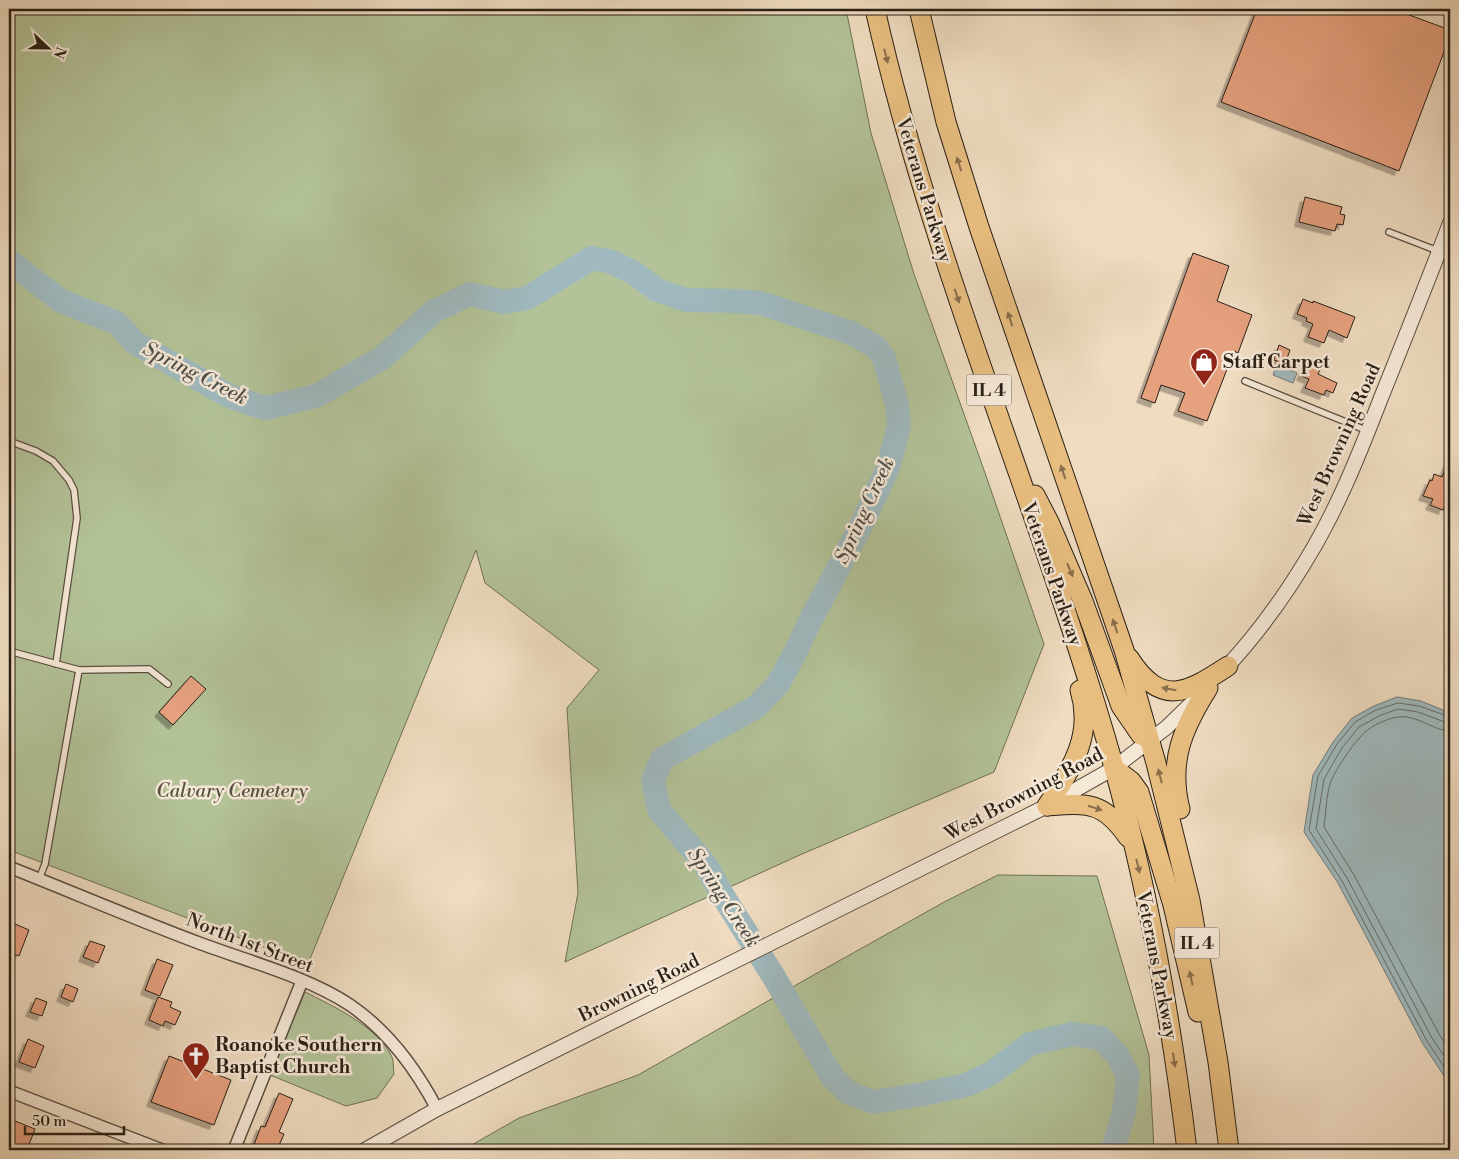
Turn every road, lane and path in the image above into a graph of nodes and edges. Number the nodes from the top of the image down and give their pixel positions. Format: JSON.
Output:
{"nodes":[{"id":1,"x":875,"y":9,"type":"edge"},
{"id":2,"x":919,"y":9,"type":"edge"},
{"id":3,"x":1450,"y":223,"type":"edge"},
{"id":4,"x":1389,"y":232,"type":"dead end"},
{"id":5,"x":1439,"y":252,"type":"junction"},
{"id":6,"x":1245,"y":381,"type":"dead end"},
{"id":7,"x":1368,"y":431,"type":"junction"},
{"id":8,"x":9,"y":440,"type":"edge"},
{"id":9,"x":1009,"y":448,"type":"junction"},
{"id":10,"x":1052,"y":573,"type":"junction"},
{"id":11,"x":9,"y":650,"type":"edge"},
{"id":12,"x":1124,"y":650,"type":"junction"},
{"id":13,"x":56,"y":664,"type":"junction"},
{"id":14,"x":1228,"y":666,"type":"junction"},
{"id":15,"x":79,"y":670,"type":"junction"},
{"id":16,"x":168,"y":684,"type":"dead end"},
{"id":17,"x":1208,"y":688,"type":"junction"},
{"id":18,"x":1150,"y":740,"type":"junction"},
{"id":19,"x":1114,"y":768,"type":"junction"},
{"id":20,"x":1047,"y":806,"type":"junction"},
{"id":21,"x":1133,"y":844,"type":"junction"},
{"id":22,"x":932,"y":863,"type":"joint"},
{"id":23,"x":9,"y":867,"type":"edge"},
{"id":24,"x":39,"y":879,"type":"junction"},
{"id":25,"x":1197,"y":942,"type":"junction"},
{"id":26,"x":302,"y":981,"type":"junction"},
{"id":27,"x":9,"y":1091,"type":"edge"},
{"id":28,"x":437,"y":1109,"type":"junction"},
{"id":29,"x":1227,"y":1127,"type":"junction"},
{"id":30,"x":162,"y":1150,"type":"edge"},
{"id":31,"x":234,"y":1150,"type":"edge"},
{"id":32,"x":365,"y":1150,"type":"edge"},
{"id":33,"x":1187,"y":1150,"type":"edge"},
{"id":34,"x":1229,"y":1150,"type":"edge"}],
"edges":[{"from":1,"to":9,"type":"highway","name":"Veterans Parkway","number":"IL 4","one_way":true},
{"from":12,"to":2,"type":"highway","number":"IL 4","one_way":true},
{"from":3,"to":5,"type":"street","name":"West Browning Road"},
{"from":4,"to":5,"type":"lane"},
{"from":5,"to":7,"type":"street","name":"West Browning Road"},
{"from":6,"to":7,"type":"lane"},
{"from":7,"to":14,"type":"street","name":"West Browning Road"},
{"from":8,"to":13,"type":"lane"},
{"from":9,"to":10,"type":"highway","name":"Veterans Parkway","number":"IL 4"},
{"from":9,"to":18,"type":"highway","one_way":true},
{"from":10,"to":19,"type":"highway","name":"Veterans Parkway","number":"IL 4"},
{"from":10,"to":20,"type":"highway"},
{"from":11,"to":13,"type":"lane"},
{"from":14,"to":12,"type":"highway","one_way":true},
{"from":12,"to":18,"type":"highway","number":"IL 4"},
{"from":13,"to":15,"type":"lane"},
{"from":14,"to":17,"type":"street","name":"West Browning Road"},
{"from":15,"to":16,"type":"lane"},
{"from":15,"to":24,"type":"lane"},
{"from":17,"to":18,"type":"street","name":"West Browning Road"},
{"from":17,"to":25,"type":"highway"},
{"from":18,"to":19,"type":"street","name":"West Browning Road"},
{"from":25,"to":18,"type":"highway","number":"IL 4","one_way":true},
{"from":19,"to":20,"type":"street","name":"West Browning Road"},
{"from":19,"to":21,"type":"highway","name":"Veterans Parkway","number":"IL 4"},
{"from":29,"to":19,"type":"highway","one_way":true},
{"from":20,"to":21,"type":"highway","one_way":true},
{"from":20,"to":22,"type":"street","name":"West Browning Road"},
{"from":21,"to":33,"type":"highway","name":"Veterans Parkway","number":"IL 4","one_way":true},
{"from":22,"to":28,"type":"street","name":"Browning Road"},
{"from":23,"to":24,"type":"street","name":"North 1st Street"},
{"from":24,"to":26,"type":"street","name":"North 1st Street"},
{"from":25,"to":29,"type":"highway","number":"IL 4"},
{"from":26,"to":28,"type":"street","name":"North 1st Street"},
{"from":26,"to":31,"type":"street"},
{"from":27,"to":30,"type":"street"},
{"from":28,"to":32,"type":"street","name":"Browning Road"},
{"from":29,"to":34,"type":"highway","number":"IL 4"}]}
